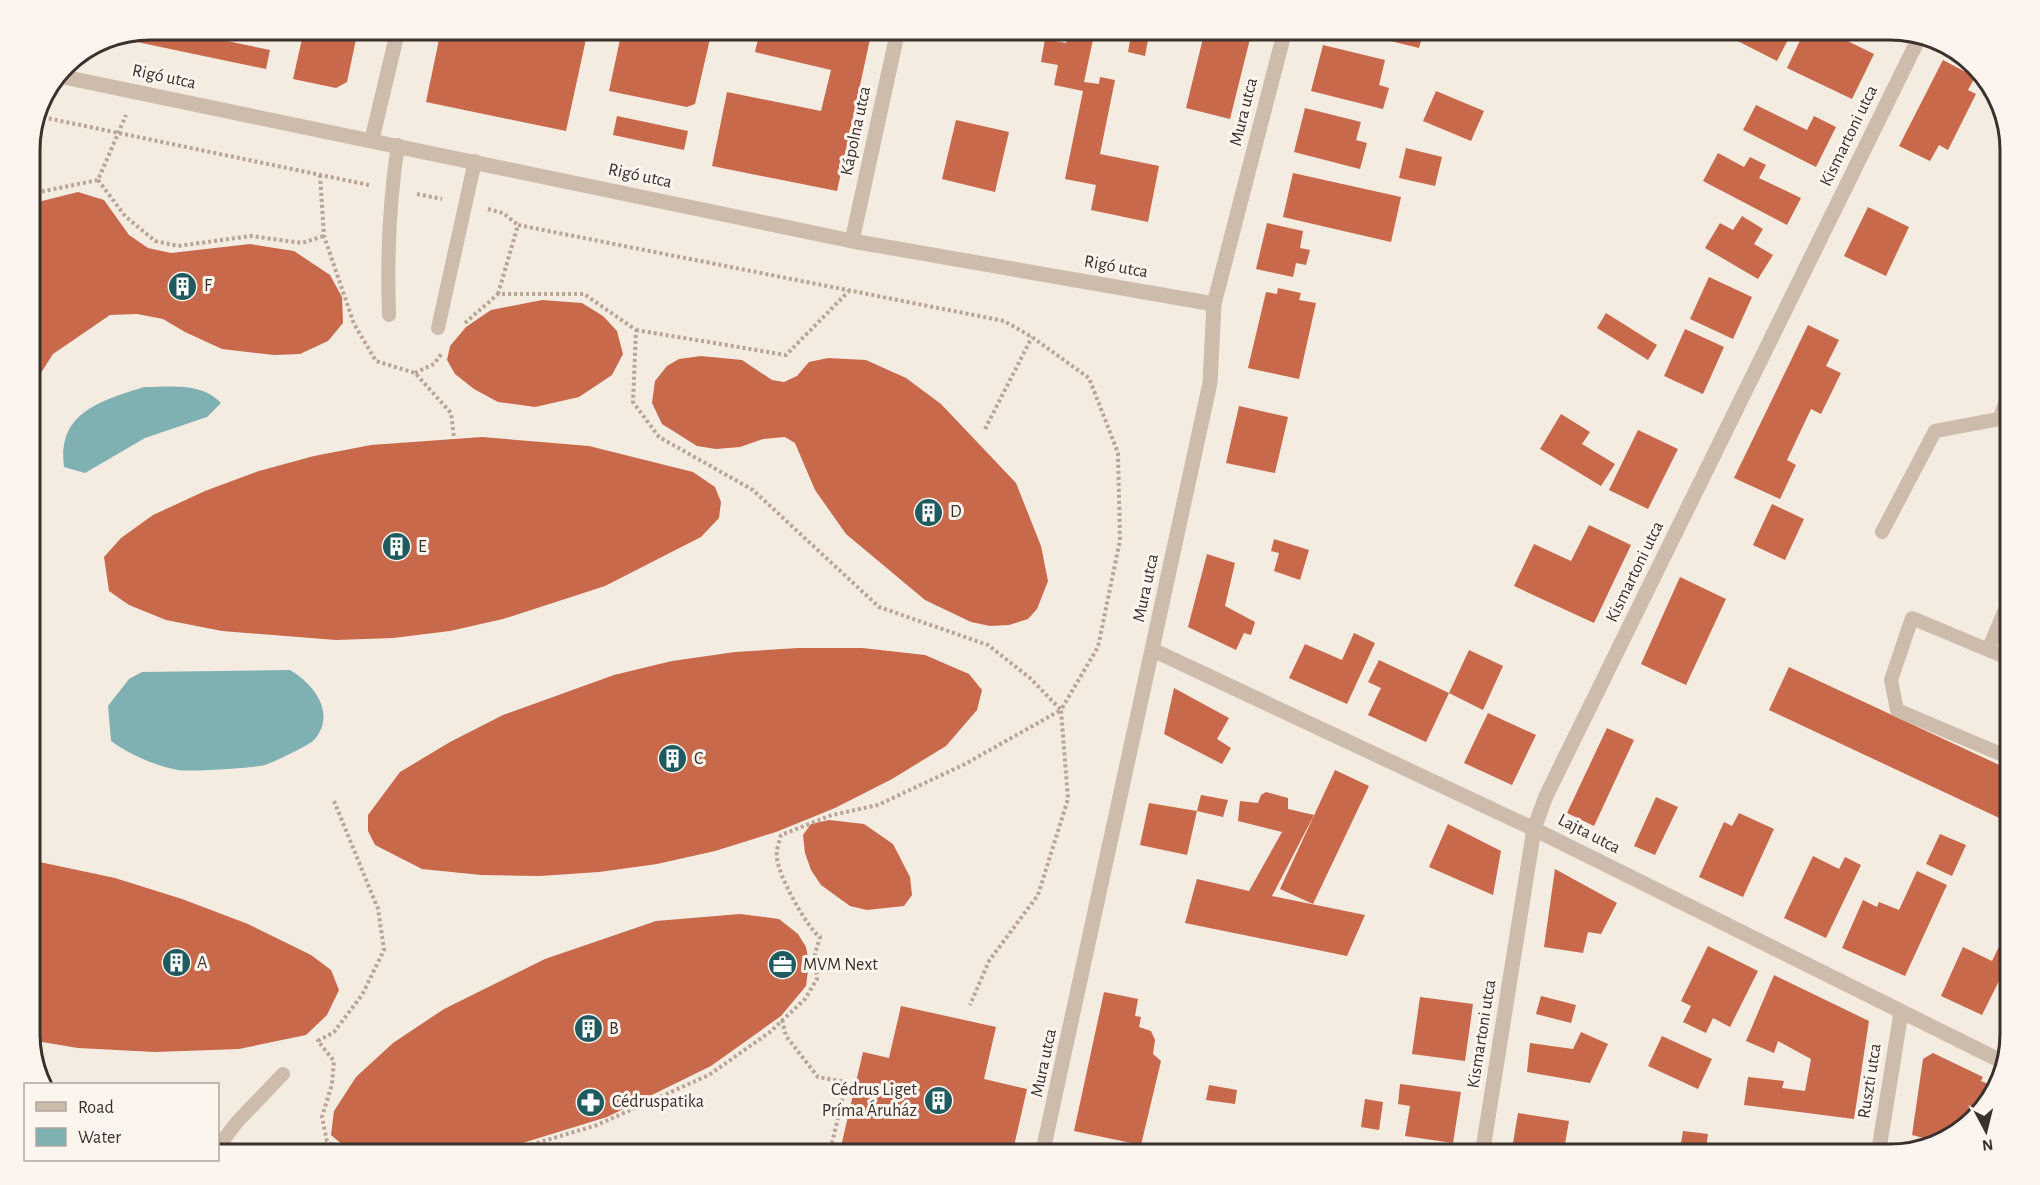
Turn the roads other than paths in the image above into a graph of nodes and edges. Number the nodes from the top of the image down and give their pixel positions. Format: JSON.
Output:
{"nodes":[{"id":1,"x":396,"y":40,"type":"edge"},
{"id":2,"x":896,"y":40,"type":"edge"},
{"id":3,"x":1282,"y":40,"type":"edge"},
{"id":4,"x":1916,"y":44,"type":"edge"},
{"id":5,"x":68,"y":78,"type":"edge"},
{"id":6,"x":372,"y":140,"type":"junction"},
{"id":7,"x":398,"y":145,"type":"junction"},
{"id":8,"x":475,"y":161,"type":"junction"},
{"id":9,"x":852,"y":241,"type":"junction"},
{"id":10,"x":1214,"y":304,"type":"junction"},
{"id":11,"x":389,"y":315,"type":"dead end"},
{"id":12,"x":438,"y":328,"type":"dead end"},
{"id":13,"x":1999,"y":418,"type":"edge"},
{"id":14,"x":1882,"y":532,"type":"dead end"},
{"id":15,"x":2000,"y":623,"type":"edge"},
{"id":16,"x":1153,"y":650,"type":"junction"},
{"id":17,"x":1988,"y":650,"type":"junction"},
{"id":18,"x":2000,"y":655,"type":"edge"},
{"id":19,"x":2000,"y":754,"type":"edge"},
{"id":20,"x":1534,"y":829,"type":"junction"},
{"id":21,"x":1901,"y":1013,"type":"junction"},
{"id":22,"x":1997,"y":1059,"type":"edge"},
{"id":23,"x":283,"y":1074,"type":"dead end"},
{"id":24,"x":220,"y":1144,"type":"edge"},
{"id":25,"x":1044,"y":1144,"type":"edge"},
{"id":26,"x":1484,"y":1144,"type":"edge"},
{"id":27,"x":1880,"y":1144,"type":"edge"}],
"edges":[{"from":1,"to":6,"type":"street"},
{"from":2,"to":9,"type":"street","name":"Kápolna utca"},
{"from":3,"to":10,"type":"street","name":"Mura utca"},
{"from":4,"to":20,"type":"street","name":"Kismartoni utca"},
{"from":5,"to":6,"type":"street","name":"Rigó utca"},
{"from":6,"to":7,"type":"street","name":"Rigó utca"},
{"from":7,"to":8,"type":"street","name":"Rigó utca"},
{"from":7,"to":11,"type":"lane"},
{"from":8,"to":9,"type":"street","name":"Rigó utca"},
{"from":8,"to":12,"type":"lane"},
{"from":9,"to":10,"type":"street","name":"Rigó utca"},
{"from":10,"to":16,"type":"street","name":"Mura utca"},
{"from":13,"to":14,"type":"lane"},
{"from":15,"to":17,"type":"lane"},
{"from":16,"to":20,"type":"street","name":"Lajta utca"},
{"from":16,"to":25,"type":"street","name":"Mura utca"},
{"from":17,"to":18,"type":"lane"},
{"from":17,"to":19,"type":"lane"},
{"from":20,"to":21,"type":"street","name":"Lajta utca"},
{"from":20,"to":26,"type":"street","name":"Kismartoni utca"},
{"from":21,"to":22,"type":"street","name":"Lajta utca"},
{"from":21,"to":27,"type":"street","name":"Ruszti utca"},
{"from":23,"to":24,"type":"lane"}]}
